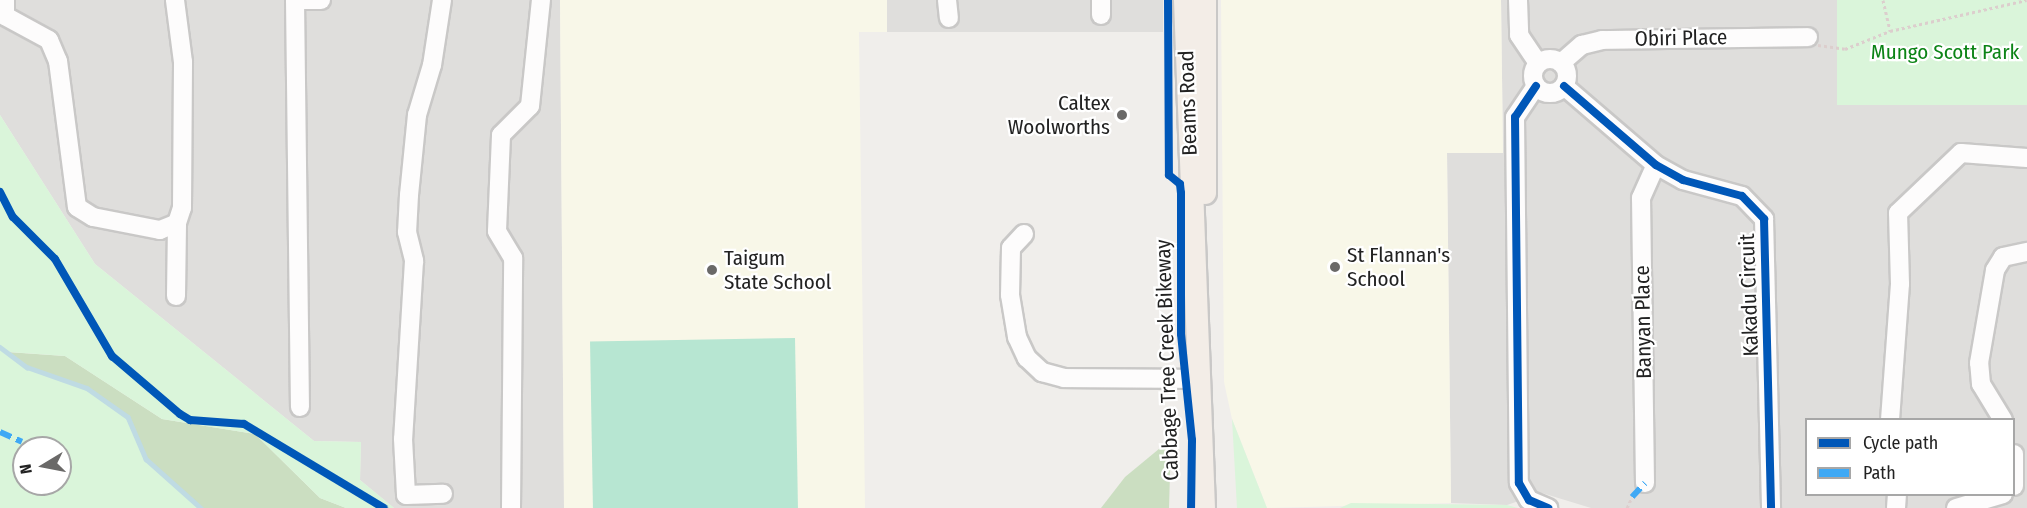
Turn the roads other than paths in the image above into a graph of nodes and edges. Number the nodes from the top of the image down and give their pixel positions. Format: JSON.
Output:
{"nodes":[{"id":1,"x":5,"y":0,"type":"edge"},
{"id":2,"x":176,"y":0,"type":"edge"},
{"id":3,"x":295,"y":0,"type":"edge"},
{"id":4,"x":321,"y":0,"type":"edge"},
{"id":5,"x":442,"y":0,"type":"edge"},
{"id":6,"x":541,"y":0,"type":"edge"},
{"id":7,"x":1185,"y":0,"type":"edge"},
{"id":8,"x":1205,"y":0,"type":"edge"},
{"id":9,"x":1518,"y":0,"type":"edge"},
{"id":10,"x":1808,"y":37,"type":"road end"},
{"id":11,"x":1538,"y":63,"type":"junction"},
{"id":12,"x":1561,"y":63,"type":"junction"},
{"id":13,"x":1536,"y":86,"type":"junction"},
{"id":14,"x":1564,"y":86,"type":"junction"},
{"id":15,"x":2027,"y":158,"type":"edge"},
{"id":16,"x":1656,"y":165,"type":"junction"},
{"id":17,"x":177,"y":223,"type":"junction"},
{"id":18,"x":1024,"y":234,"type":"dead end"},
{"id":19,"x":2027,"y":252,"type":"edge"},
{"id":20,"x":176,"y":296,"type":"dead end"},
{"id":21,"x":1197,"y":379,"type":"junction"},
{"id":22,"x":300,"y":407,"type":"dead end"},
{"id":23,"x":1890,"y":418,"type":"edge"},
{"id":24,"x":2002,"y":418,"type":"edge"},
{"id":25,"x":1645,"y":483,"type":"dead end"},
{"id":26,"x":443,"y":494,"type":"dead end"},
{"id":27,"x":1999,"y":496,"type":"edge"},
{"id":28,"x":1204,"y":501,"type":"edge"},
{"id":29,"x":511,"y":508,"type":"edge"},
{"id":30,"x":1548,"y":508,"type":"edge"},
{"id":31,"x":1771,"y":508,"type":"edge"},
{"id":32,"x":1956,"y":508,"type":"edge"}],
"edges":[{"from":1,"to":17,"type":"street"},
{"from":2,"to":17,"type":"street"},
{"from":3,"to":4,"type":"street"},
{"from":3,"to":22,"type":"street"},
{"from":5,"to":26,"type":"street"},
{"from":6,"to":29,"type":"street"},
{"from":7,"to":21,"type":"main road","name":"Beams Road"},
{"from":8,"to":28,"type":"main road","name":"Beams Road"},
{"from":9,"to":11,"type":"street"},
{"from":10,"to":12,"type":"street","name":"Obiri Place"},
{"from":11,"to":12,"type":"street"},
{"from":11,"to":13,"type":"street"},
{"from":12,"to":14,"type":"street"},
{"from":13,"to":14,"type":"street"},
{"from":13,"to":30,"type":"street"},
{"from":14,"to":16,"type":"street","name":"Kakadu Circuit"},
{"from":15,"to":23,"type":"street"},
{"from":16,"to":25,"type":"street","name":"Banyan Place"},
{"from":16,"to":31,"type":"street","name":"Kakadu Circuit"},
{"from":17,"to":20,"type":"street"},
{"from":18,"to":21,"type":"street"},
{"from":19,"to":24,"type":"street"},
{"from":21,"to":28,"type":"main road","name":"Beams Road"},
{"from":27,"to":32,"type":"street"}]}
